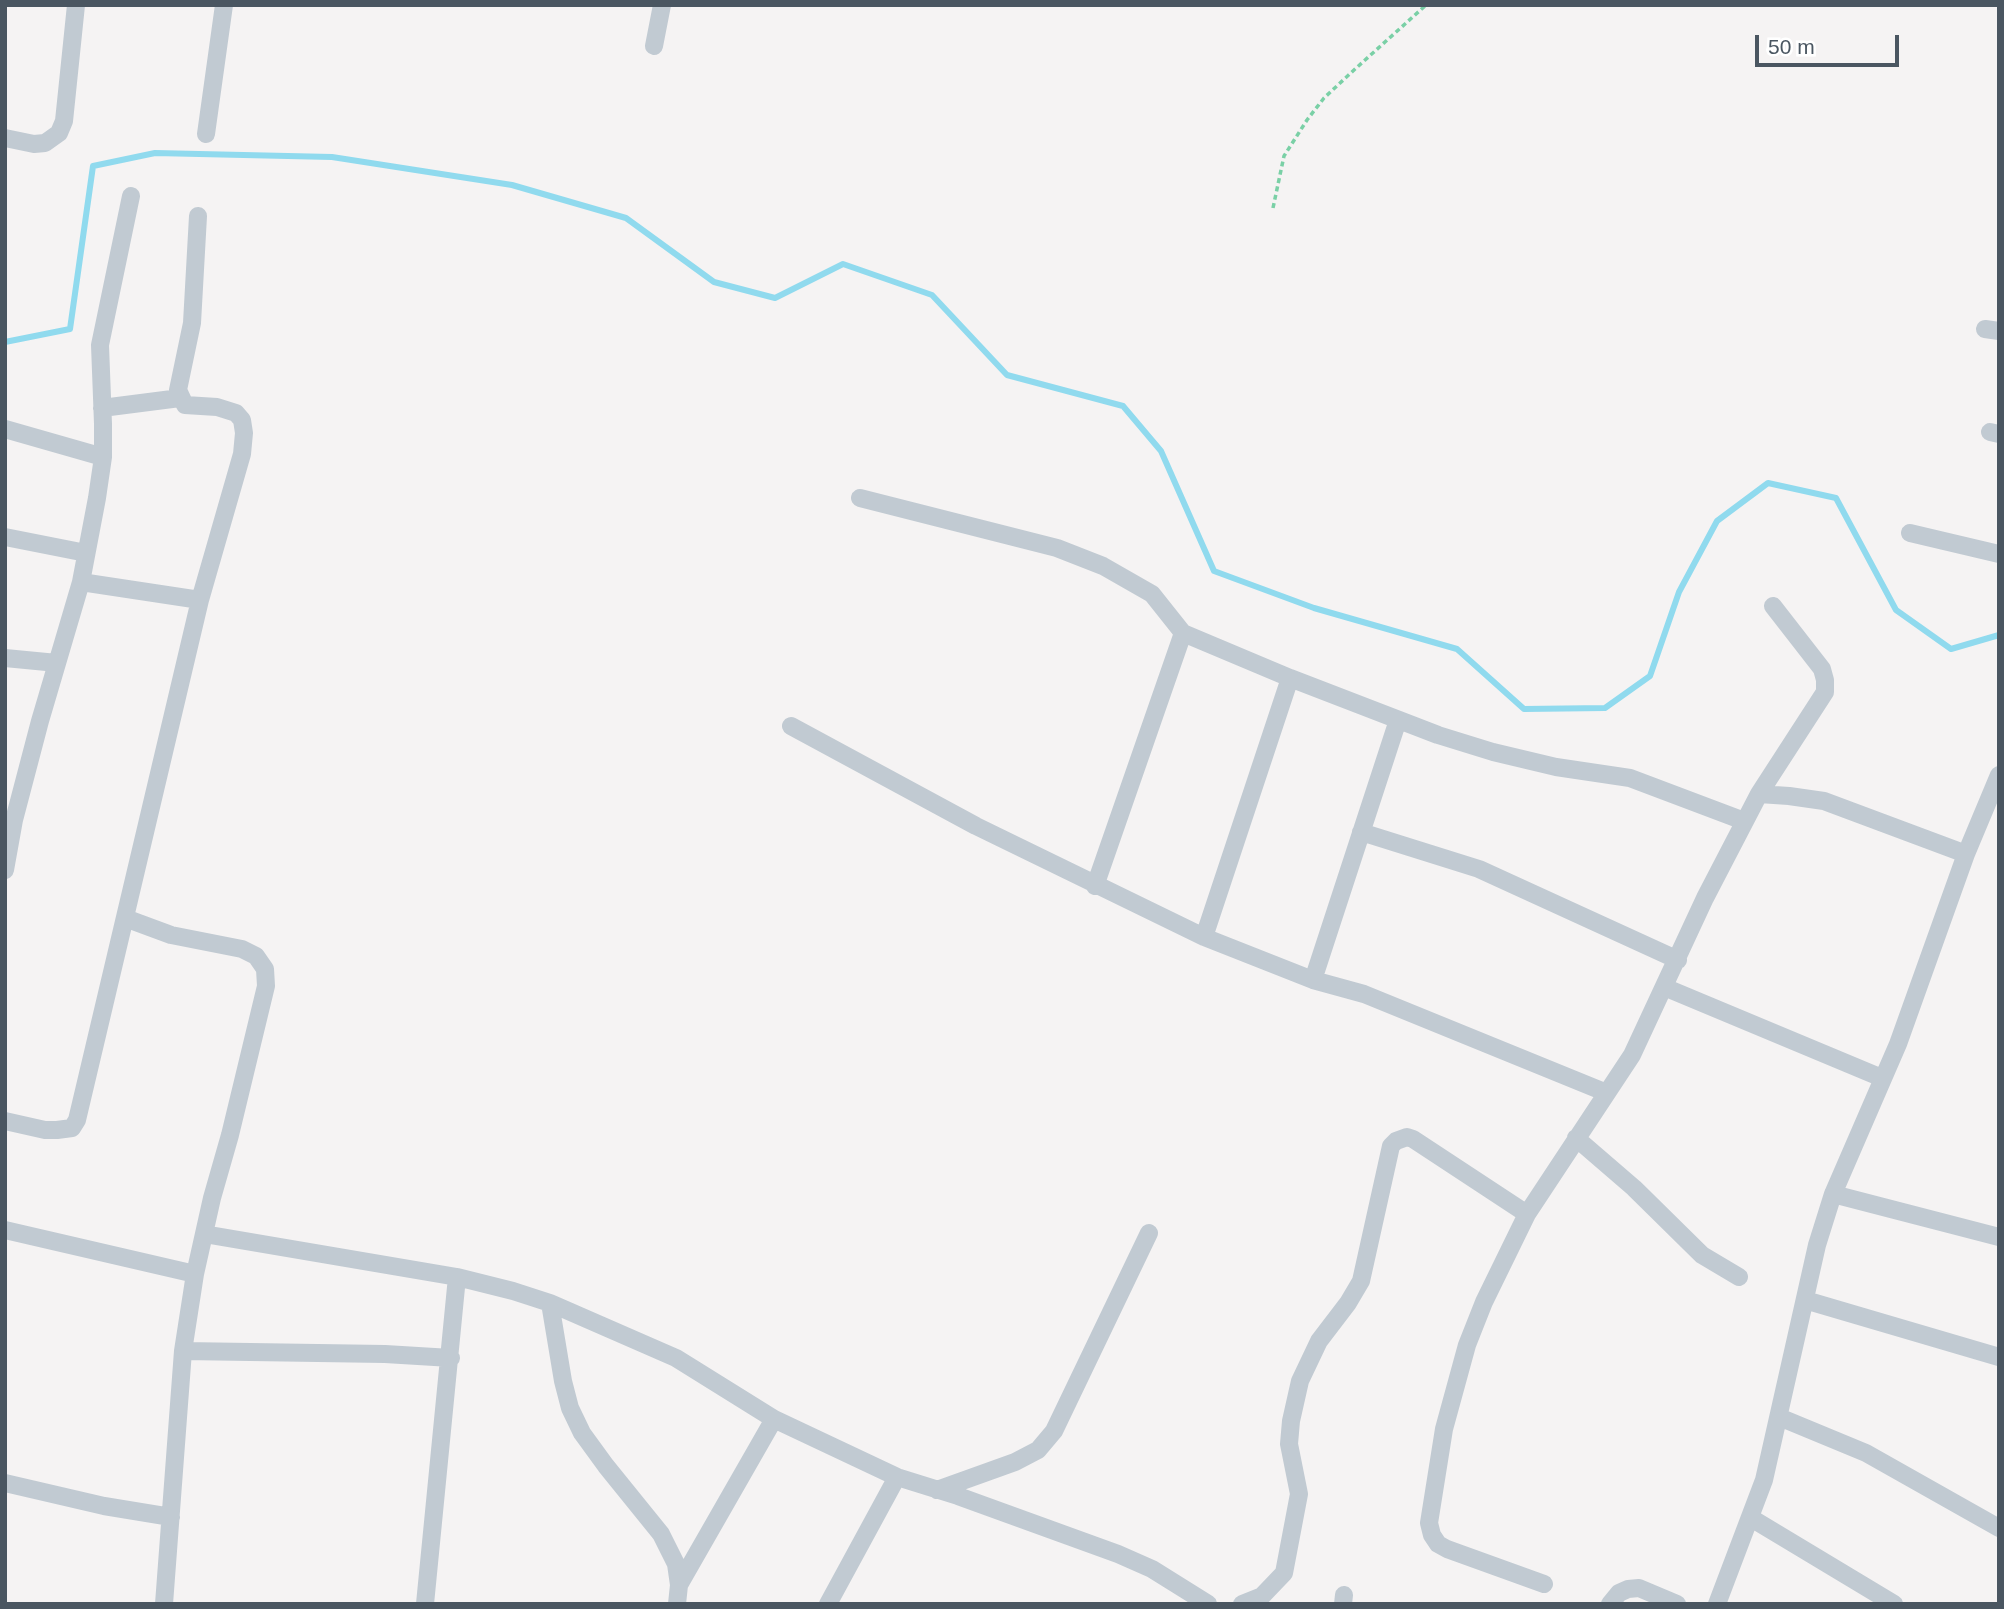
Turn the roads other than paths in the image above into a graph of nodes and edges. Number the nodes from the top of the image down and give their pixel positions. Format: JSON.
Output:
{"nodes":[{"id":1,"x":76,"y":5,"type":"edge"},
{"id":2,"x":224,"y":5,"type":"edge"},
{"id":3,"x":662,"y":5,"type":"edge"},
{"id":4,"x":654,"y":47,"type":"dead end"},
{"id":5,"x":206,"y":134,"type":"dead end"},
{"id":6,"x":5,"y":138,"type":"edge"},
{"id":7,"x":131,"y":196,"type":"dead end"},
{"id":8,"x":198,"y":216,"type":"dead end"},
{"id":9,"x":180,"y":398,"type":"junction"},
{"id":10,"x":102,"y":408,"type":"junction"},
{"id":11,"x":5,"y":429,"type":"edge"},
{"id":12,"x":103,"y":457,"type":"junction"},
{"id":13,"x":860,"y":498,"type":"dead end"},
{"id":14,"x":1910,"y":533,"type":"dead end"},
{"id":15,"x":5,"y":537,"type":"edge"},
{"id":16,"x":86,"y":553,"type":"junction"},
{"id":17,"x":1999,"y":554,"type":"edge"},
{"id":18,"x":81,"y":582,"type":"junction"},
{"id":19,"x":200,"y":600,"type":"junction"},
{"id":20,"x":1773,"y":606,"type":"dead end"},
{"id":21,"x":1183,"y":633,"type":"junction"},
{"id":22,"x":5,"y":658,"type":"edge"},
{"id":23,"x":57,"y":663,"type":"junction"},
{"id":24,"x":1290,"y":678,"type":"junction"},
{"id":25,"x":1398,"y":719,"type":"junction"},
{"id":26,"x":791,"y":726,"type":"dead end"},
{"id":27,"x":1999,"y":775,"type":"edge"},
{"id":28,"x":1759,"y":794,"type":"junction"},
{"id":29,"x":1744,"y":821,"type":"junction"},
{"id":30,"x":1361,"y":832,"type":"junction"},
{"id":31,"x":1966,"y":854,"type":"junction"},
{"id":32,"x":5,"y":870,"type":"edge"},
{"id":33,"x":1095,"y":886,"type":"junction"},
{"id":34,"x":125,"y":918,"type":"junction"},
{"id":35,"x":1204,"y":937,"type":"junction"},
{"id":36,"x":1678,"y":960,"type":"junction"},
{"id":37,"x":1313,"y":979,"type":"junction"},
{"id":38,"x":1664,"y":987,"type":"junction"},
{"id":39,"x":1882,"y":1078,"type":"junction"},
{"id":40,"x":1607,"y":1093,"type":"junction"},
{"id":41,"x":5,"y":1121,"type":"edge"},
{"id":42,"x":1576,"y":1138,"type":"junction"},
{"id":43,"x":1833,"y":1194,"type":"junction"},
{"id":44,"x":1527,"y":1214,"type":"junction"},
{"id":45,"x":5,"y":1230,"type":"edge"},
{"id":46,"x":1149,"y":1233,"type":"dead end"},
{"id":47,"x":204,"y":1234,"type":"junction"},
{"id":48,"x":1999,"y":1237,"type":"edge"},
{"id":49,"x":195,"y":1274,"type":"junction"},
{"id":50,"x":1738,"y":1277,"type":"dead end"},
{"id":51,"x":457,"y":1278,"type":"junction"},
{"id":52,"x":1805,"y":1300,"type":"junction"},
{"id":53,"x":550,"y":1303,"type":"junction"},
{"id":54,"x":183,"y":1350,"type":"junction"},
{"id":55,"x":1999,"y":1357,"type":"edge"},
{"id":56,"x":450,"y":1358,"type":"junction"},
{"id":57,"x":1779,"y":1418,"type":"junction"},
{"id":58,"x":774,"y":1419,"type":"junction"},
{"id":59,"x":897,"y":1477,"type":"junction"},
{"id":60,"x":5,"y":1483,"type":"edge"},
{"id":61,"x":937,"y":1490,"type":"junction"},
{"id":62,"x":171,"y":1517,"type":"junction"},
{"id":63,"x":1751,"y":1518,"type":"junction"},
{"id":64,"x":1999,"y":1528,"type":"edge"},
{"id":65,"x":1544,"y":1584,"type":"dead end"},
{"id":66,"x":679,"y":1585,"type":"junction"},
{"id":67,"x":164,"y":1604,"type":"edge"},
{"id":68,"x":425,"y":1604,"type":"edge"},
{"id":69,"x":677,"y":1604,"type":"edge"},
{"id":70,"x":828,"y":1604,"type":"edge"},
{"id":71,"x":1208,"y":1604,"type":"edge"},
{"id":72,"x":1242,"y":1604,"type":"edge"},
{"id":73,"x":1610,"y":1604,"type":"edge"},
{"id":74,"x":1677,"y":1604,"type":"edge"},
{"id":75,"x":1717,"y":1604,"type":"edge"},
{"id":76,"x":1894,"y":1604,"type":"edge"}],
"edges":[{"from":1,"to":6,"type":"street"},
{"from":2,"to":5,"type":"street"},
{"from":3,"to":4,"type":"street"},
{"from":7,"to":10,"type":"street"},
{"from":8,"to":9,"type":"street"},
{"from":9,"to":10,"type":"street"},
{"from":9,"to":19,"type":"street"},
{"from":10,"to":12,"type":"street"},
{"from":11,"to":12,"type":"street"},
{"from":12,"to":16,"type":"street"},
{"from":13,"to":21,"type":"street"},
{"from":14,"to":17,"type":"street"},
{"from":15,"to":16,"type":"street"},
{"from":16,"to":18,"type":"street"},
{"from":18,"to":19,"type":"street"},
{"from":18,"to":23,"type":"street"},
{"from":19,"to":34,"type":"street"},
{"from":20,"to":28,"type":"street"},
{"from":21,"to":24,"type":"street"},
{"from":21,"to":33,"type":"street"},
{"from":22,"to":23,"type":"street"},
{"from":23,"to":32,"type":"street"},
{"from":24,"to":25,"type":"street"},
{"from":24,"to":35,"type":"street"},
{"from":25,"to":29,"type":"street"},
{"from":25,"to":30,"type":"street"},
{"from":26,"to":33,"type":"street"},
{"from":27,"to":31,"type":"street"},
{"from":28,"to":29,"type":"street"},
{"from":28,"to":31,"type":"street"},
{"from":29,"to":36,"type":"street"},
{"from":30,"to":36,"type":"street"},
{"from":30,"to":37,"type":"street"},
{"from":31,"to":39,"type":"street"},
{"from":33,"to":35,"type":"street"},
{"from":34,"to":41,"type":"street"},
{"from":34,"to":47,"type":"street"},
{"from":35,"to":37,"type":"street"},
{"from":36,"to":38,"type":"street"},
{"from":37,"to":40,"type":"street"},
{"from":38,"to":39,"type":"street"},
{"from":38,"to":40,"type":"street"},
{"from":39,"to":43,"type":"street"},
{"from":40,"to":42,"type":"street"},
{"from":42,"to":44,"type":"street"},
{"from":42,"to":50,"type":"street"},
{"from":43,"to":48,"type":"street"},
{"from":43,"to":52,"type":"street"},
{"from":44,"to":65,"type":"street"},
{"from":44,"to":72,"type":"street"},
{"from":45,"to":49,"type":"street"},
{"from":46,"to":61,"type":"street"},
{"from":47,"to":49,"type":"street"},
{"from":47,"to":51,"type":"street"},
{"from":49,"to":54,"type":"street"},
{"from":51,"to":53,"type":"street"},
{"from":51,"to":56,"type":"street"},
{"from":52,"to":55,"type":"street"},
{"from":52,"to":57,"type":"street"},
{"from":53,"to":58,"type":"street"},
{"from":53,"to":66,"type":"street"},
{"from":54,"to":56,"type":"street"},
{"from":54,"to":62,"type":"street"},
{"from":56,"to":68,"type":"street"},
{"from":57,"to":63,"type":"street"},
{"from":57,"to":64,"type":"street"},
{"from":58,"to":59,"type":"street"},
{"from":58,"to":66,"type":"street"},
{"from":59,"to":61,"type":"street"},
{"from":59,"to":70,"type":"street"},
{"from":60,"to":62,"type":"street"},
{"from":61,"to":71,"type":"street"},
{"from":62,"to":67,"type":"street"},
{"from":63,"to":75,"type":"street"},
{"from":63,"to":76,"type":"street"},
{"from":66,"to":69,"type":"street"},
{"from":73,"to":74,"type":"street"}]}
